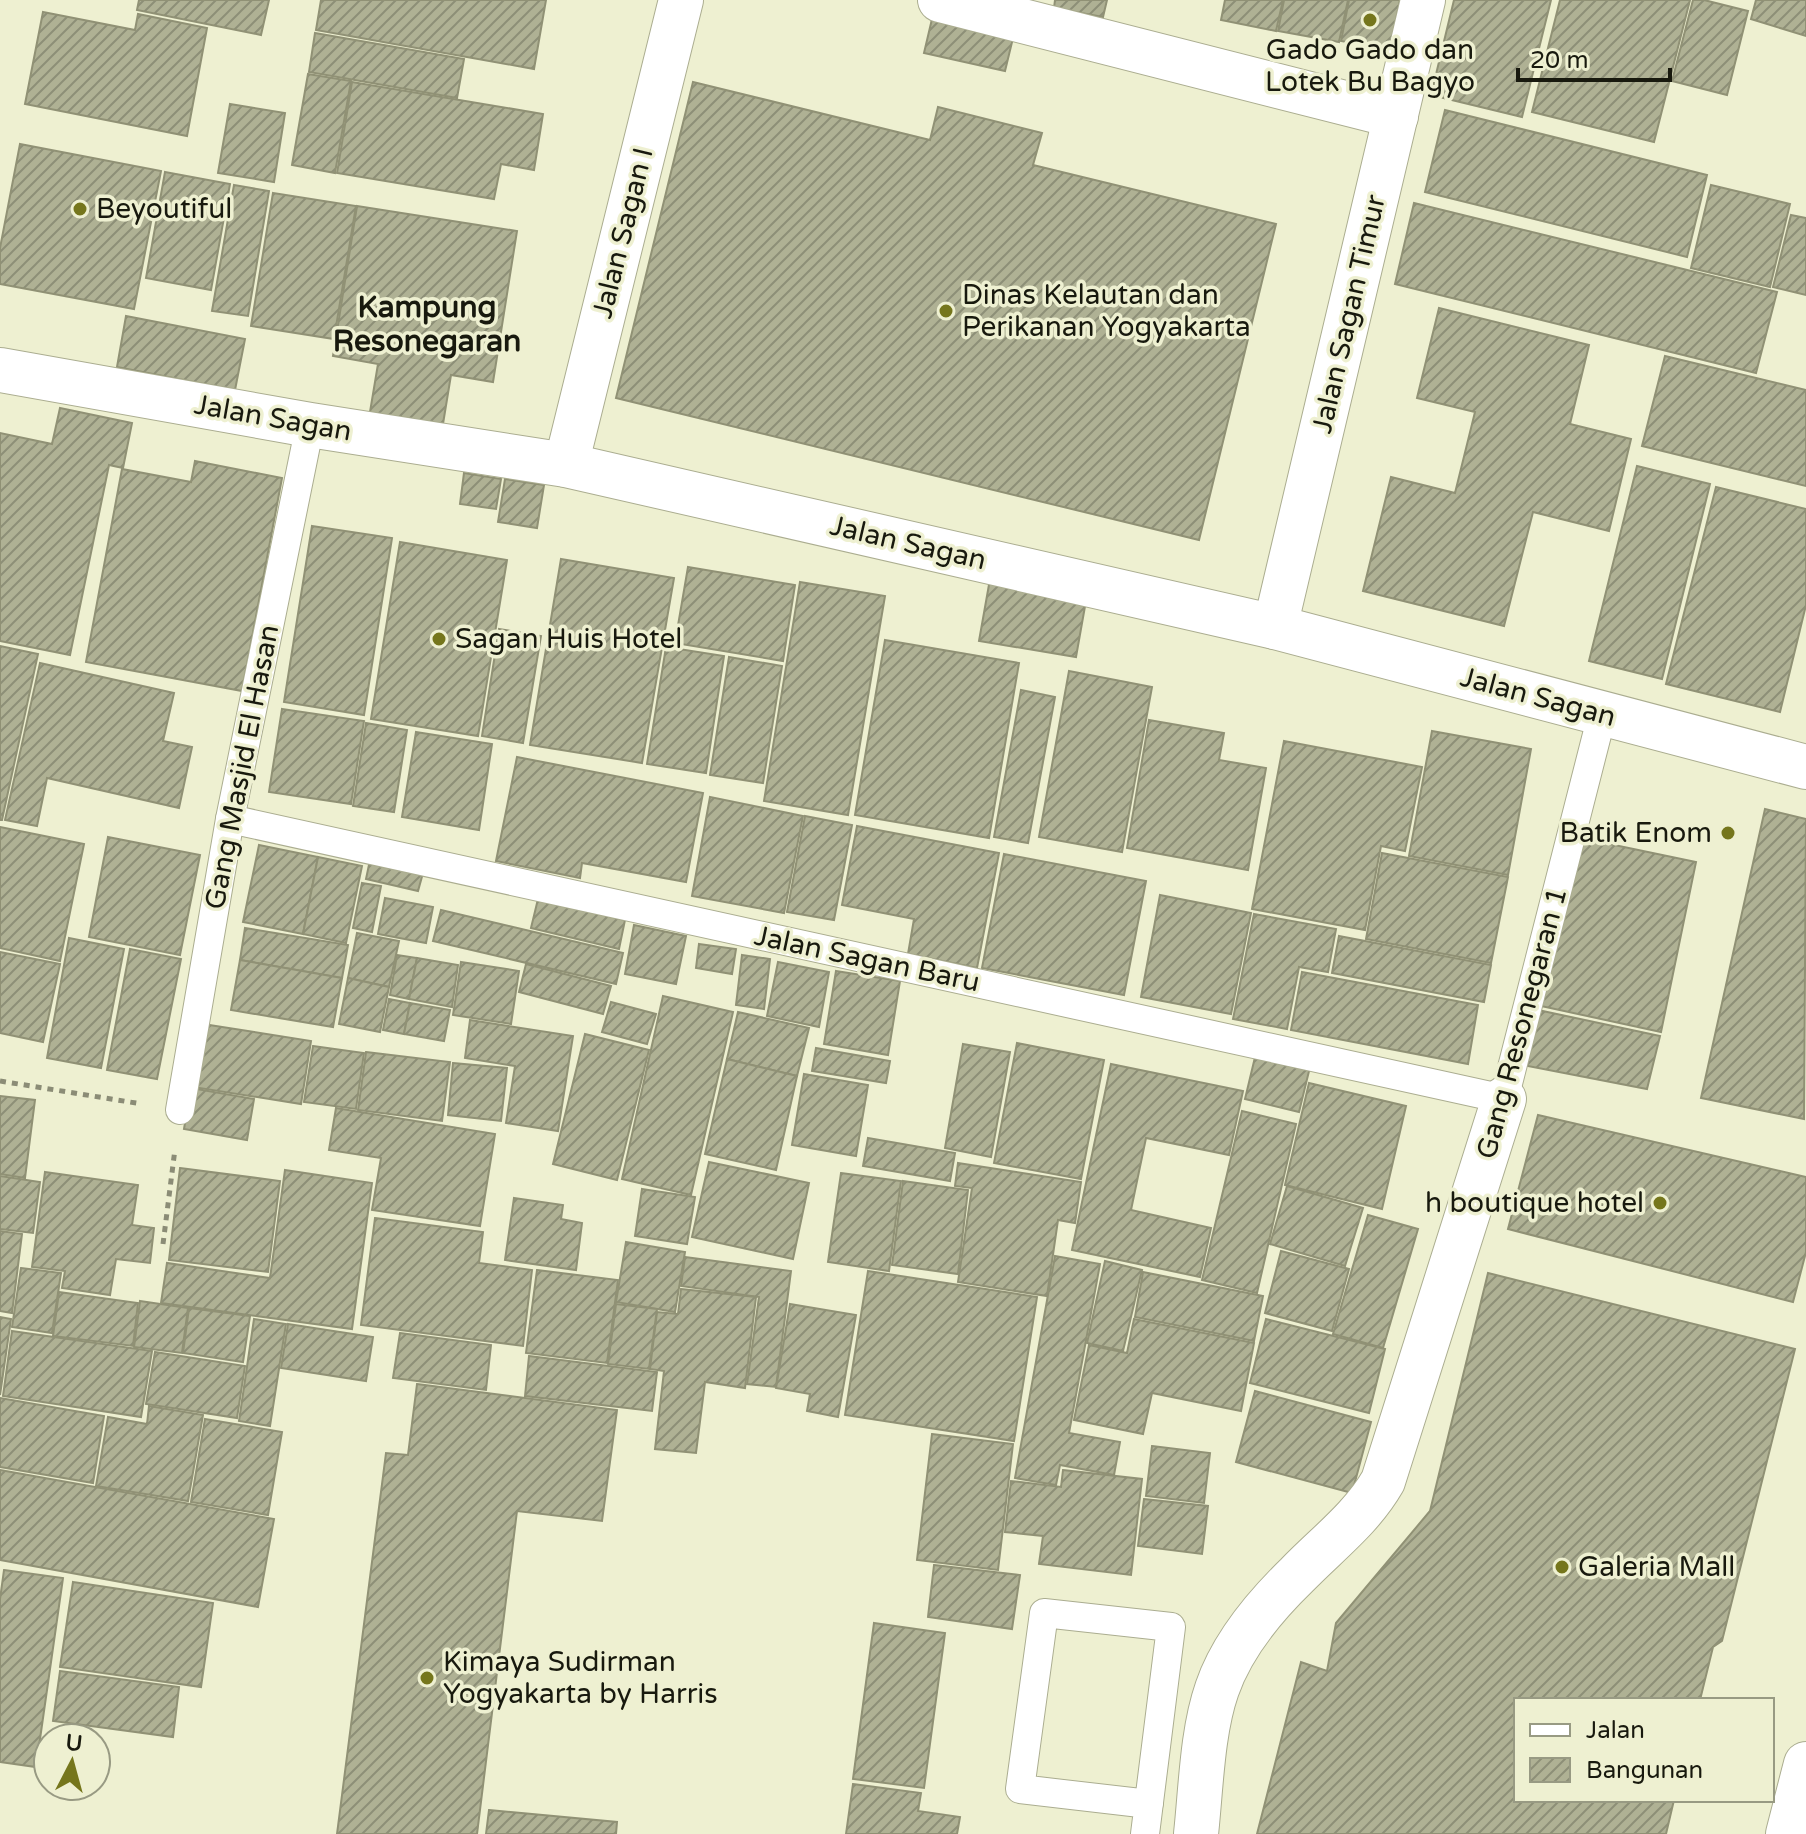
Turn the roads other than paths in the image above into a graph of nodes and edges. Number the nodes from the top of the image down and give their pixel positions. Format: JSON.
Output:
{"nodes":[{"id":1,"x":681,"y":0,"type":"edge"},
{"id":2,"x":940,"y":0,"type":"edge"},
{"id":3,"x":1423,"y":0,"type":"edge"},
{"id":4,"x":1396,"y":116,"type":"junction"},
{"id":5,"x":0,"y":370,"type":"edge"},
{"id":6,"x":310,"y":425,"type":"junction"},
{"id":7,"x":566,"y":465,"type":"junction"},
{"id":8,"x":1275,"y":627,"type":"junction"},
{"id":9,"x":1602,"y":715,"type":"junction"},
{"id":10,"x":1806,"y":767,"type":"edge"},
{"id":11,"x":230,"y":819,"type":"junction"},
{"id":12,"x":1504,"y":1099,"type":"junction"},
{"id":13,"x":180,"y":1110,"type":"road end"},
{"id":14,"x":1806,"y":1764,"type":"edge"},
{"id":15,"x":1149,"y":1804,"type":"junction"},
{"id":16,"x":1145,"y":1834,"type":"edge"},
{"id":17,"x":1196,"y":1834,"type":"edge"},
{"id":18,"x":1788,"y":1834,"type":"edge"}],
"edges":[{"from":1,"to":7,"type":"street","name":"Jalan Sagan I"},
{"from":2,"to":4,"type":"street"},
{"from":3,"to":4,"type":"street","name":"Jalan Sagan Timur"},
{"from":4,"to":8,"type":"street","name":"Jalan Sagan Timur"},
{"from":5,"to":6,"type":"street","name":"Jalan Sagan"},
{"from":6,"to":7,"type":"street","name":"Jalan Sagan"},
{"from":6,"to":11,"type":"lane","name":"Gang Masjid El Hasan"},
{"from":7,"to":8,"type":"street","name":"Jalan Sagan"},
{"from":8,"to":9,"type":"street","name":"Jalan Sagan"},
{"from":9,"to":10,"type":"street","name":"Jalan Sagan"},
{"from":9,"to":12,"type":"lane","name":"Gang Resonegaran 1"},
{"from":11,"to":12,"type":"lane","name":"Jalan Sagan Baru"},
{"from":11,"to":13,"type":"lane","name":"Gang Masjid El Hasan"},
{"from":12,"to":17,"type":"street","name":"Gang Resonegaran 1"},
{"from":14,"to":18,"type":"street"},
{"from":15,"to":15,"type":"lane"},
{"from":15,"to":16,"type":"lane"}]}
